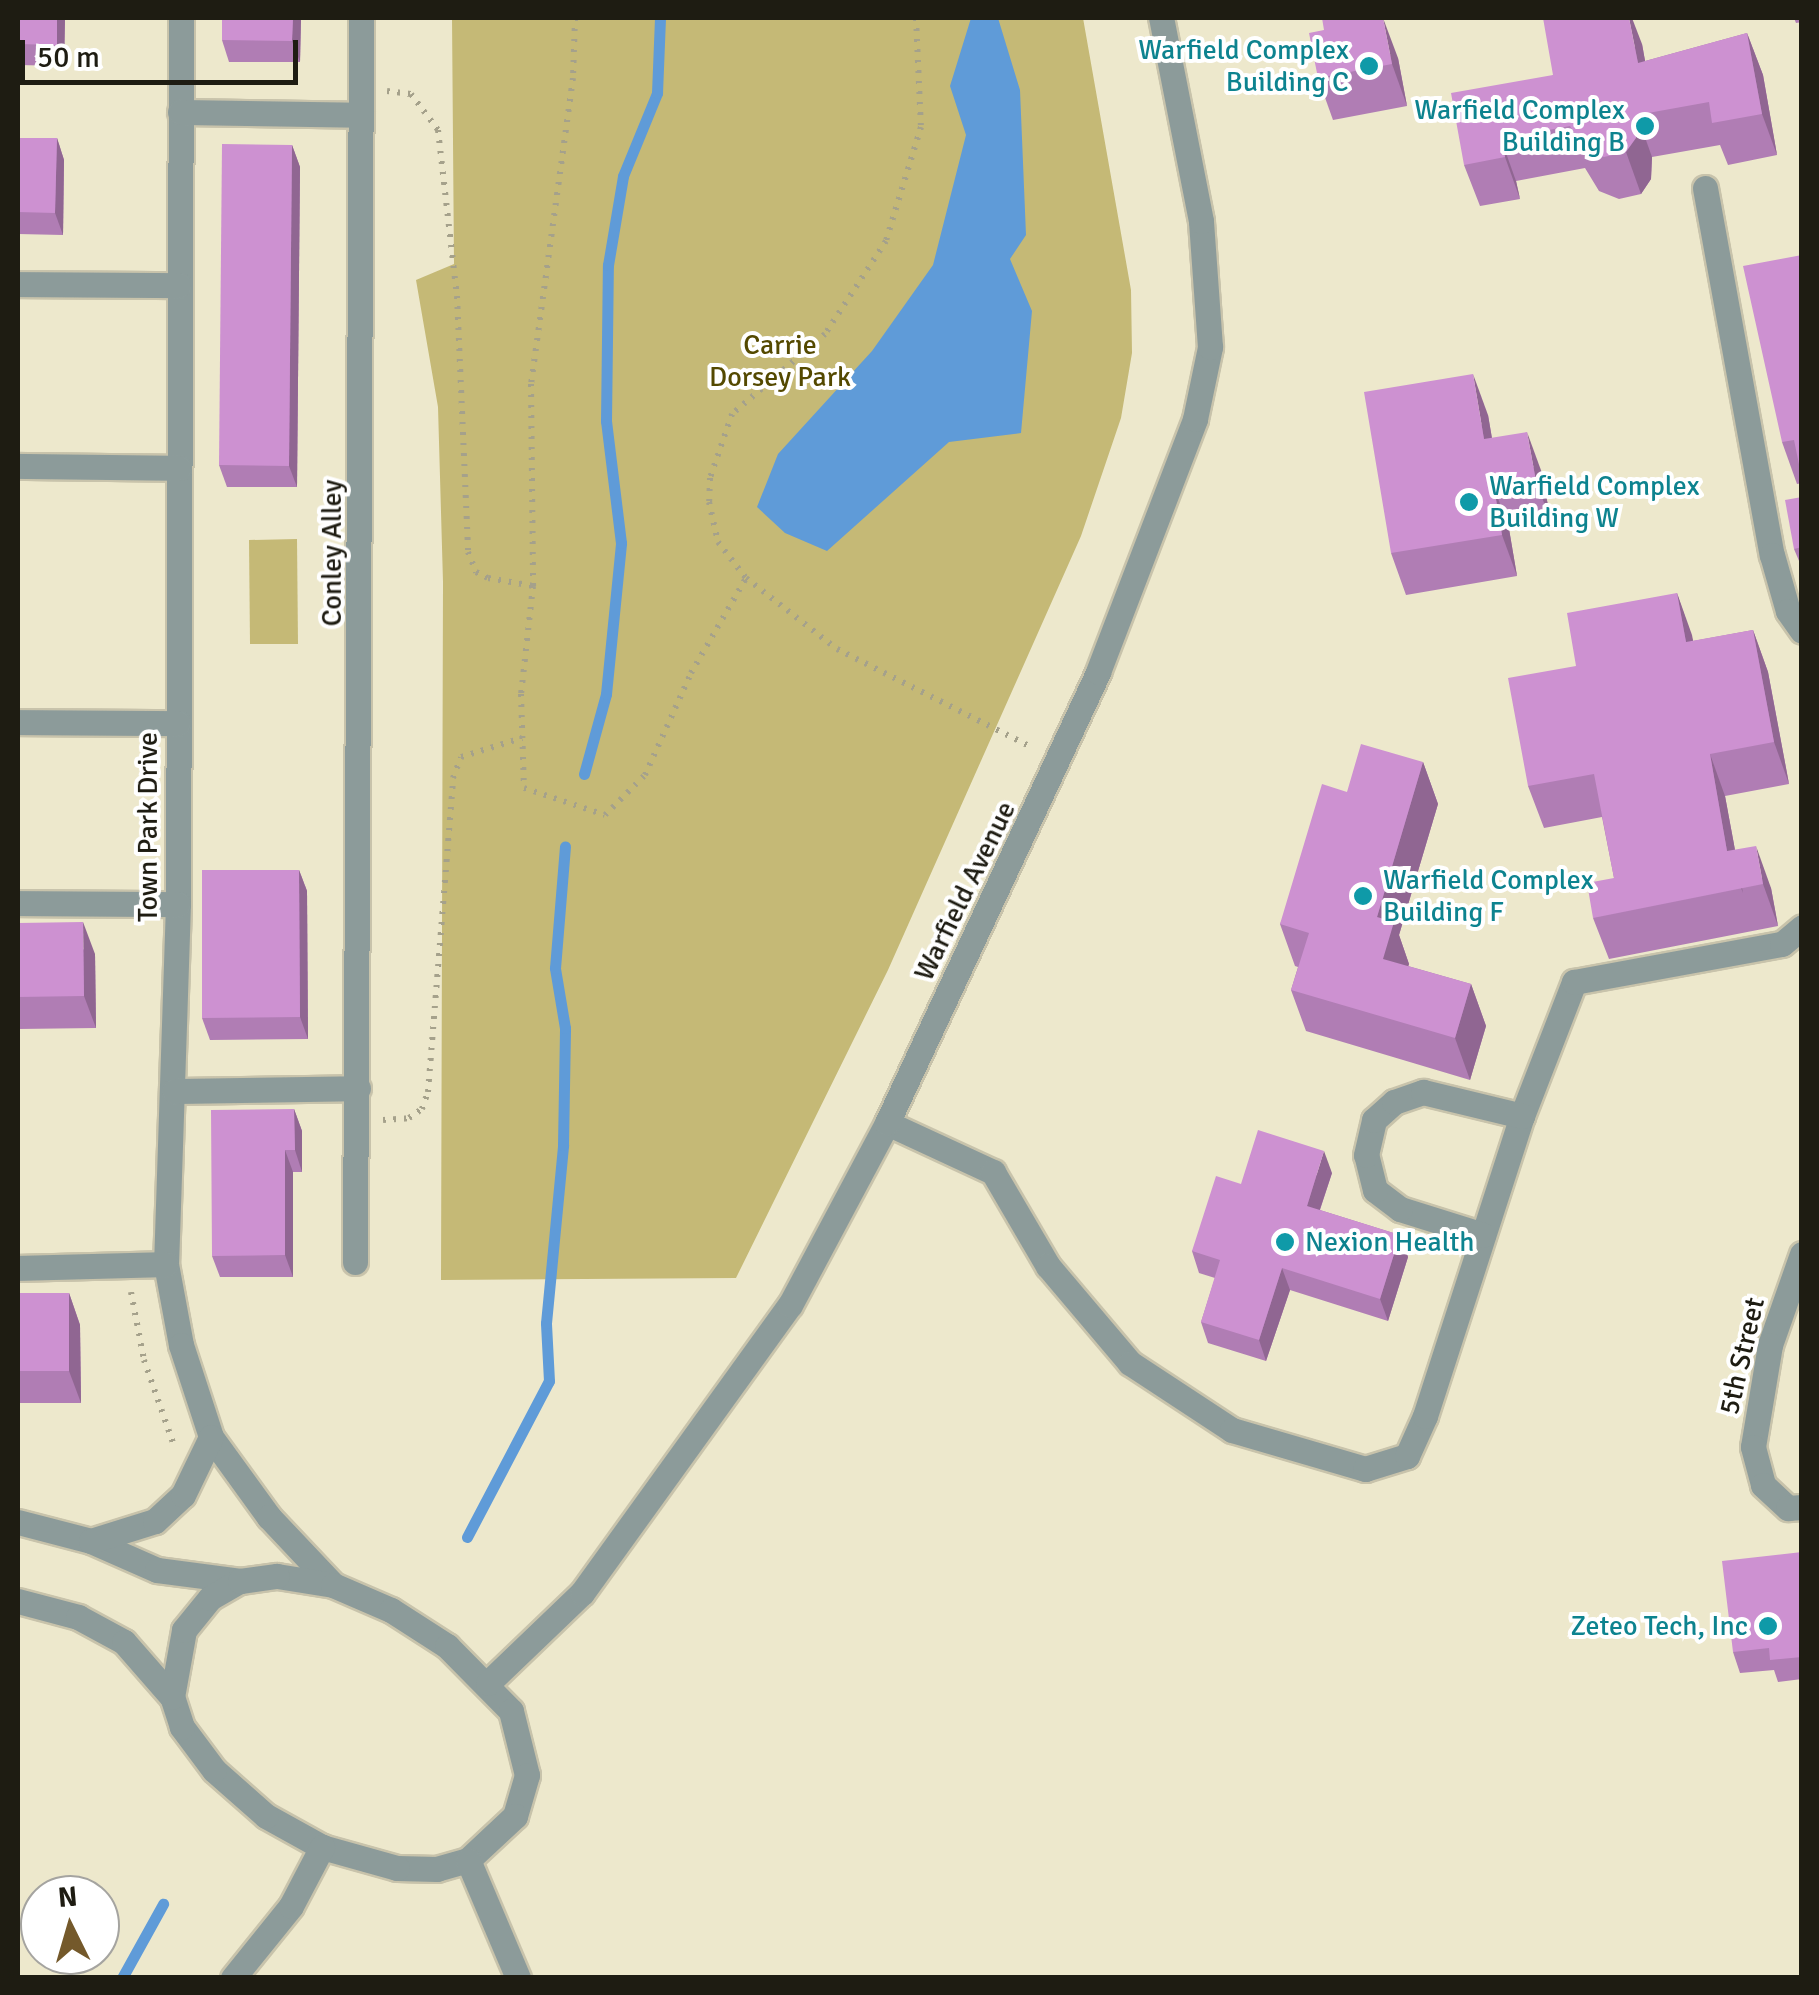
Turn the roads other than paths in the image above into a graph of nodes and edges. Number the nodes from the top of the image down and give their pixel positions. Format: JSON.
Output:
{"nodes":[{"id":1,"x":181,"y":18,"type":"edge"},
{"id":2,"x":361,"y":18,"type":"edge"},
{"id":3,"x":1161,"y":18,"type":"edge"},
{"id":4,"x":361,"y":102,"type":"junction"},
{"id":5,"x":180,"y":112,"type":"junction"},
{"id":6,"x":1705,"y":188,"type":"dead end"},
{"id":7,"x":18,"y":284,"type":"edge"},
{"id":8,"x":178,"y":285,"type":"junction"},
{"id":9,"x":18,"y":466,"type":"edge"},
{"id":10,"x":179,"y":468,"type":"junction"},
{"id":11,"x":1802,"y":630,"type":"edge"},
{"id":12,"x":18,"y":722,"type":"edge"},
{"id":13,"x":178,"y":722,"type":"junction"},
{"id":14,"x":18,"y":903,"type":"edge"},
{"id":15,"x":178,"y":904,"type":"junction"},
{"id":16,"x":1802,"y":926,"type":"edge"},
{"id":17,"x":358,"y":1088,"type":"junction"},
{"id":18,"x":174,"y":1091,"type":"junction"},
{"id":19,"x":1522,"y":1116,"type":"junction"},
{"id":20,"x":887,"y":1123,"type":"junction"},
{"id":21,"x":1483,"y":1236,"type":"junction"},
{"id":22,"x":1802,"y":1254,"type":"edge"},
{"id":23,"x":355,"y":1262,"type":"dead end"},
{"id":24,"x":166,"y":1264,"type":"junction"},
{"id":25,"x":18,"y":1268,"type":"edge"},
{"id":26,"x":212,"y":1438,"type":"junction"},
{"id":27,"x":1802,"y":1507,"type":"edge"},
{"id":28,"x":18,"y":1522,"type":"edge"},
{"id":29,"x":91,"y":1541,"type":"junction"},
{"id":30,"x":240,"y":1581,"type":"junction"},
{"id":31,"x":333,"y":1585,"type":"junction"},
{"id":32,"x":18,"y":1600,"type":"edge"},
{"id":33,"x":488,"y":1683,"type":"junction"},
{"id":34,"x":172,"y":1697,"type":"junction"},
{"id":35,"x":322,"y":1847,"type":"junction"},
{"id":36,"x":468,"y":1860,"type":"junction"},
{"id":37,"x":233,"y":1978,"type":"edge"},
{"id":38,"x":518,"y":1978,"type":"edge"}],
"edges":[{"from":1,"to":5,"type":"street","name":"Town Park Drive"},
{"from":2,"to":4,"type":"street","name":"Conley Alley"},
{"from":3,"to":20,"type":"street","name":"Warfield Avenue"},
{"from":4,"to":5,"type":"street"},
{"from":4,"to":17,"type":"street","name":"Conley Alley"},
{"from":5,"to":8,"type":"street","name":"Town Park Drive"},
{"from":6,"to":11,"type":"street"},
{"from":7,"to":8,"type":"street"},
{"from":8,"to":10,"type":"street","name":"Town Park Drive"},
{"from":9,"to":10,"type":"street"},
{"from":10,"to":13,"type":"street","name":"Town Park Drive"},
{"from":12,"to":13,"type":"street"},
{"from":13,"to":15,"type":"street","name":"Town Park Drive"},
{"from":14,"to":15,"type":"street"},
{"from":15,"to":18,"type":"street","name":"Town Park Drive"},
{"from":16,"to":19,"type":"street"},
{"from":17,"to":18,"type":"street"},
{"from":17,"to":23,"type":"street","name":"Conley Alley"},
{"from":18,"to":24,"type":"street","name":"Town Park Drive"},
{"from":19,"to":21,"type":"street"},
{"from":19,"to":21,"type":"street"},
{"from":20,"to":21,"type":"street"},
{"from":20,"to":33,"type":"street","name":"Warfield Avenue"},
{"from":22,"to":27,"type":"street","name":"5th Street"},
{"from":24,"to":25,"type":"street"},
{"from":24,"to":26,"type":"street","name":"Town Park Drive"},
{"from":26,"to":29,"type":"street"},
{"from":26,"to":31,"type":"street","name":"Town Park Drive"},
{"from":28,"to":29,"type":"street"},
{"from":29,"to":30,"type":"street"},
{"from":30,"to":31,"type":"street"},
{"from":30,"to":34,"type":"street"},
{"from":31,"to":33,"type":"street"},
{"from":32,"to":34,"type":"street"},
{"from":33,"to":36,"type":"street"},
{"from":34,"to":35,"type":"street"},
{"from":35,"to":36,"type":"street"},
{"from":35,"to":37,"type":"street"},
{"from":36,"to":38,"type":"street"}]}
